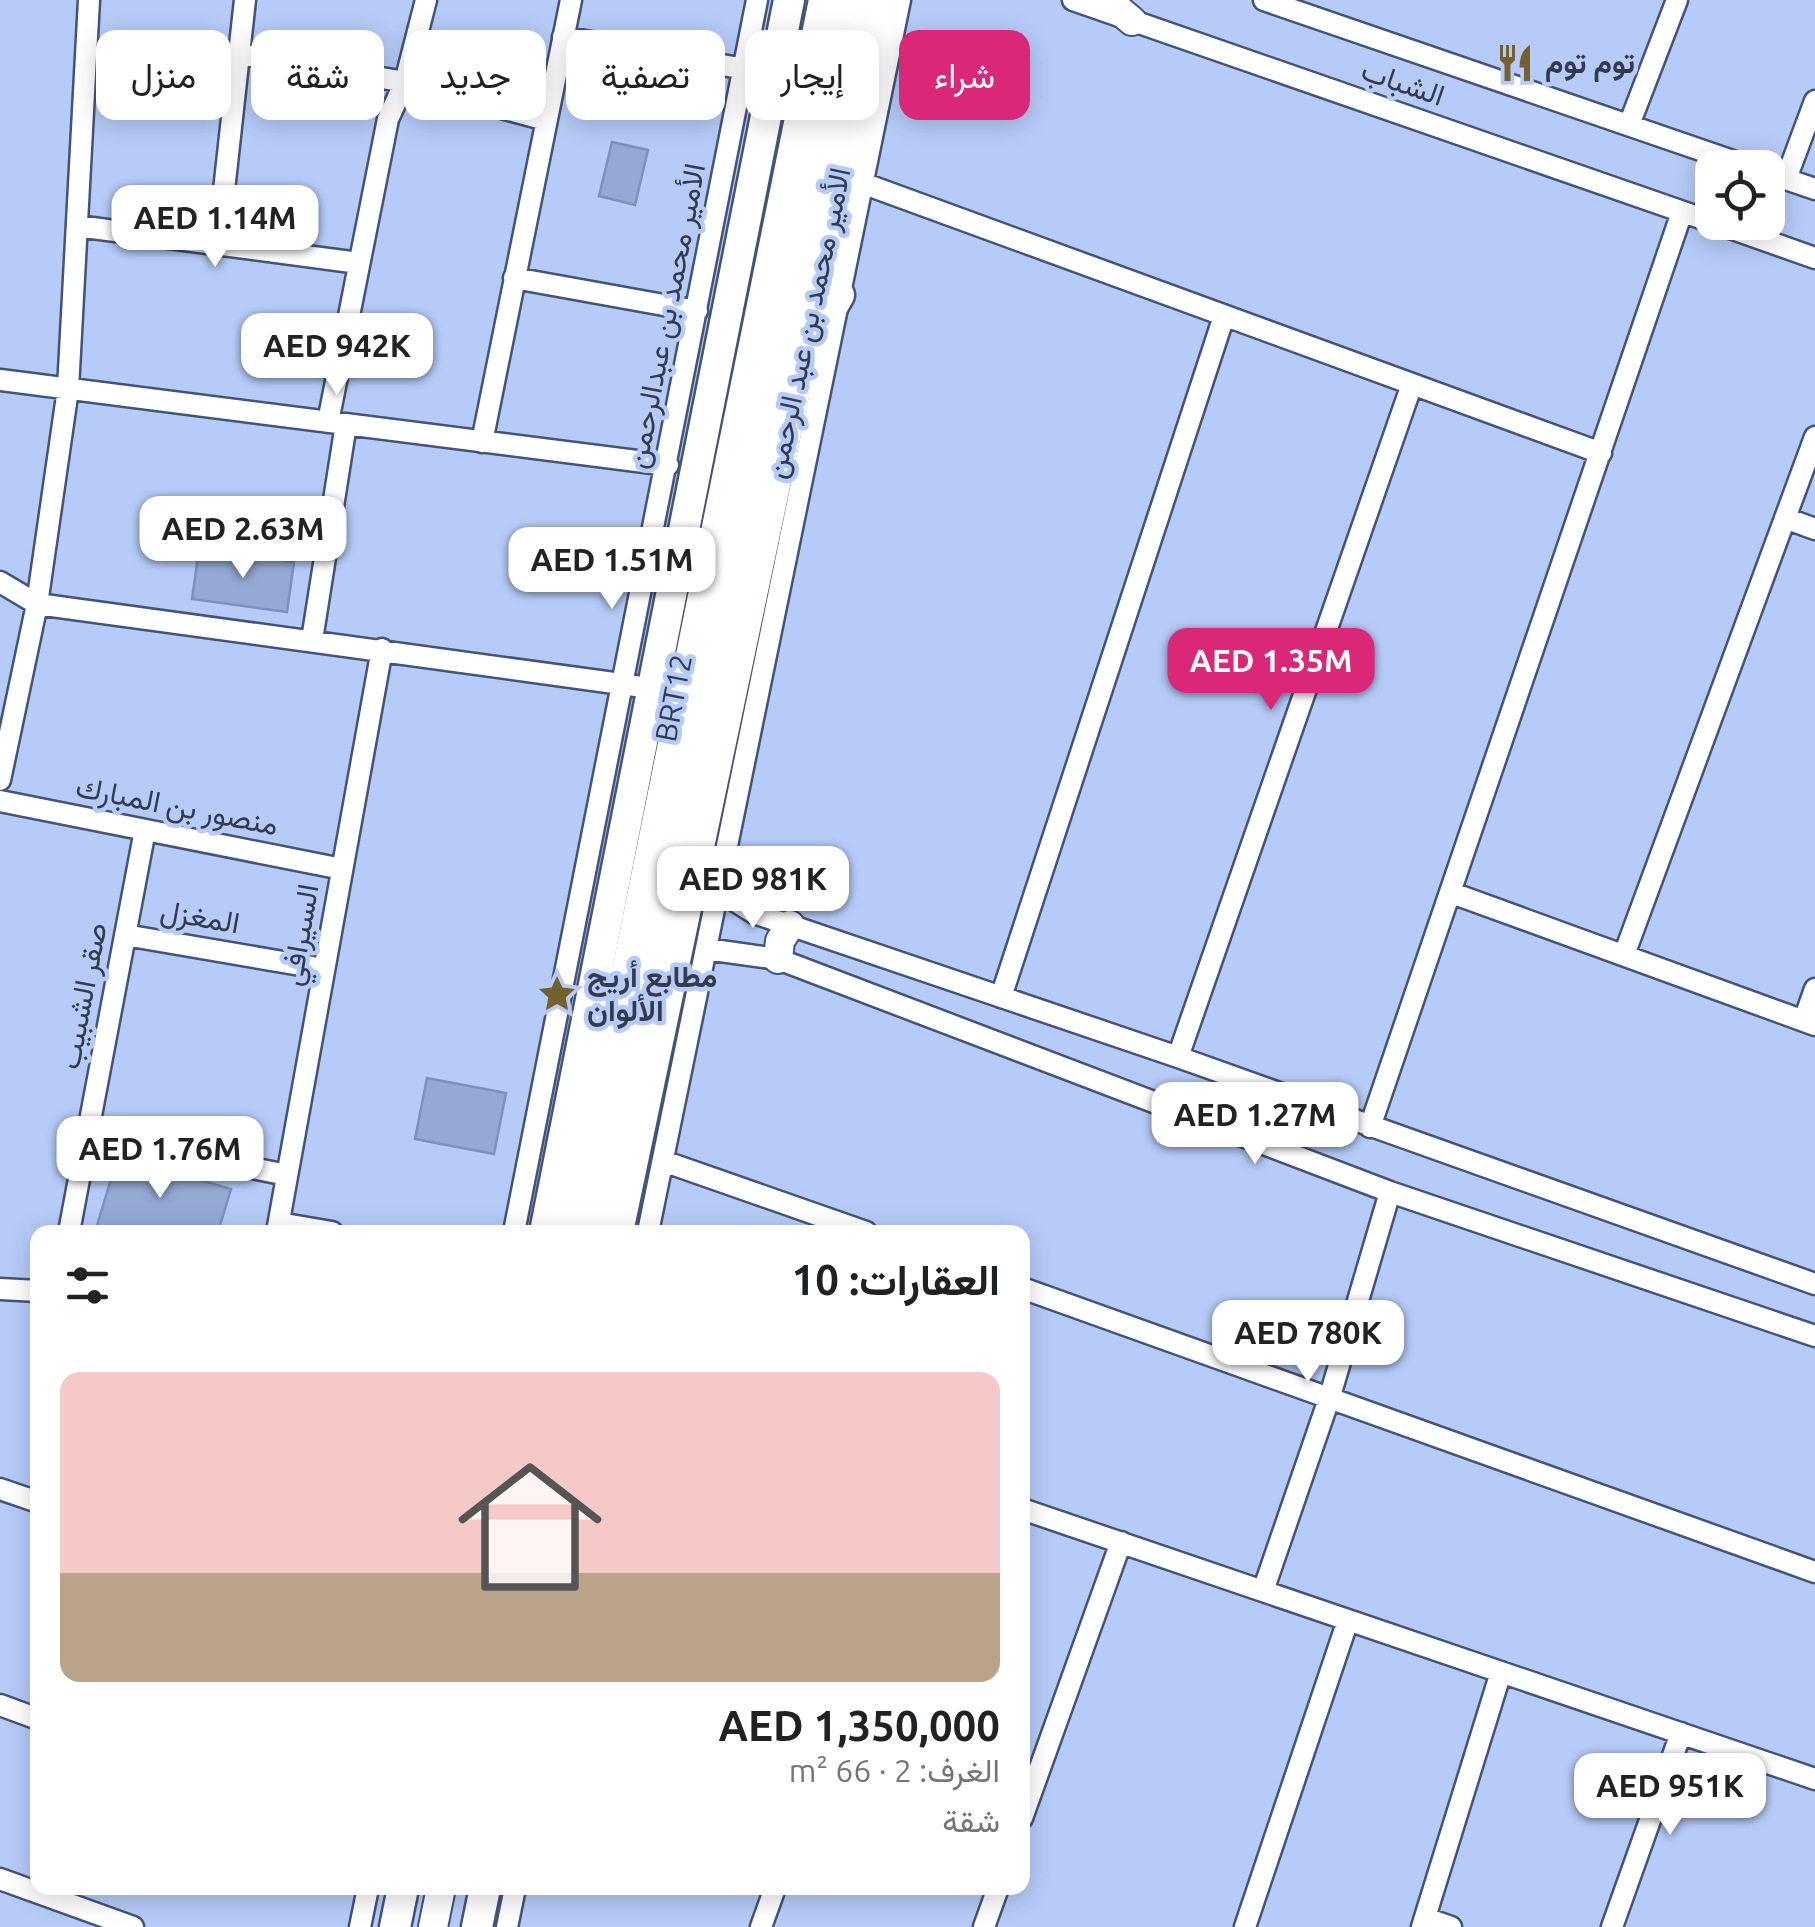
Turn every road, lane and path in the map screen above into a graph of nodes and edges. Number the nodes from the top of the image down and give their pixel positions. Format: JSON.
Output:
{"nodes":[{"id":1,"x":90,"y":0,"type":"edge"},
{"id":2,"x":245,"y":0,"type":"edge"},
{"id":3,"x":426,"y":0,"type":"edge"},
{"id":4,"x":571,"y":0,"type":"edge"},
{"id":5,"x":757,"y":0,"type":"edge"},
{"id":6,"x":789,"y":0,"type":"edge"},
{"id":7,"x":823,"y":0,"type":"edge"},
{"id":8,"x":849,"y":0,"type":"edge"},
{"id":9,"x":877,"y":0,"type":"edge"},
{"id":10,"x":900,"y":0,"type":"edge"},
{"id":11,"x":1073,"y":0,"type":"edge"},
{"id":12,"x":1107,"y":0,"type":"edge"},
{"id":13,"x":1264,"y":0,"type":"edge"},
{"id":14,"x":1677,"y":0,"type":"edge"},
{"id":15,"x":1132,"y":21,"type":"junction"},
{"id":16,"x":418,"y":30,"type":"edge"},
{"id":17,"x":752,"y":30,"type":"edge"},
{"id":18,"x":564,"y":36,"type":"junction"},
{"id":19,"x":237,"y":53,"type":"junction"},
{"id":20,"x":745,"y":69,"type":"joint"},
{"id":21,"x":404,"y":82,"type":"edge"},
{"id":22,"x":404,"y":84,"type":"edge"},
{"id":23,"x":1815,"y":102,"type":"edge"},
{"id":24,"x":546,"y":120,"type":"joint"},
{"id":25,"x":1630,"y":125,"type":"junction"},
{"id":26,"x":1702,"y":150,"type":"edge"},
{"id":27,"x":1785,"y":160,"type":"edge"},
{"id":28,"x":1785,"y":179,"type":"edge"},
{"id":29,"x":862,"y":183,"type":"junction"},
{"id":30,"x":1815,"y":189,"type":"edge"},
{"id":31,"x":1682,"y":212,"type":"junction"},
{"id":32,"x":1695,"y":216,"type":"edge"},
{"id":33,"x":77,"y":226,"type":"junction"},
{"id":34,"x":1764,"y":240,"type":"edge"},
{"id":35,"x":218,"y":245,"type":"junction"},
{"id":36,"x":1815,"y":258,"type":"edge"},
{"id":37,"x":359,"y":264,"type":"junction"},
{"id":38,"x":514,"y":278,"type":"junction"},
{"id":39,"x":838,"y":296,"type":"junction"},
{"id":40,"x":697,"y":311,"type":"junction"},
{"id":41,"x":1224,"y":316,"type":"junction"},
{"id":42,"x":798,"y":366,"type":"junction"},
{"id":43,"x":0,"y":380,"type":"edge"},
{"id":44,"x":1412,"y":384,"type":"junction"},
{"id":45,"x":68,"y":389,"type":"junction"},
{"id":46,"x":337,"y":423,"type":"junction"},
{"id":47,"x":1815,"y":437,"type":"edge"},
{"id":48,"x":482,"y":442,"type":"junction"},
{"id":49,"x":1601,"y":453,"type":"junction"},
{"id":50,"x":668,"y":466,"type":"junction"},
{"id":51,"x":1785,"y":518,"type":"junction"},
{"id":52,"x":1815,"y":528,"type":"edge"},
{"id":53,"x":0,"y":582,"type":"edge"},
{"id":54,"x":37,"y":604,"type":"junction"},
{"id":55,"x":312,"y":640,"type":"junction"},
{"id":56,"x":755,"y":646,"type":"junction"},
{"id":57,"x":382,"y":649,"type":"junction"},
{"id":58,"x":623,"y":684,"type":"junction"},
{"id":59,"x":654,"y":688,"type":"junction"},
{"id":60,"x":7,"y":714,"type":"edge"},
{"id":61,"x":0,"y":780,"type":"edge"},
{"id":62,"x":0,"y":801,"type":"edge"},
{"id":63,"x":145,"y":830,"type":"junction"},
{"id":64,"x":342,"y":869,"type":"junction"},
{"id":65,"x":718,"y":890,"type":"junction"},
{"id":66,"x":1452,"y":894,"type":"junction"},
{"id":67,"x":790,"y":925,"type":"junction"},
{"id":68,"x":125,"y":935,"type":"junction"},
{"id":69,"x":706,"y":949,"type":"junction"},
{"id":70,"x":1624,"y":955,"type":"junction"},
{"id":71,"x":778,"y":960,"type":"junction"},
{"id":72,"x":324,"y":969,"type":"junction"},
{"id":73,"x":1815,"y":990,"type":"edge"},
{"id":74,"x":1001,"y":997,"type":"junction"},
{"id":75,"x":1809,"y":1022,"type":"edge"},
{"id":76,"x":1178,"y":1057,"type":"junction"},
{"id":77,"x":1370,"y":1127,"type":"junction"},
{"id":78,"x":88,"y":1136,"type":"junction"},
{"id":79,"x":663,"y":1161,"type":"junction"},
{"id":80,"x":287,"y":1175,"type":"junction"},
{"id":81,"x":1390,"y":1192,"type":"junction"},
{"id":82,"x":70,"y":1225,"type":"edge"},
{"id":83,"x":279,"y":1225,"type":"edge"},
{"id":84,"x":515,"y":1225,"type":"edge"},
{"id":85,"x":546,"y":1225,"type":"edge"},
{"id":86,"x":574,"y":1225,"type":"edge"},
{"id":87,"x":600,"y":1225,"type":"edge"},
{"id":88,"x":620,"y":1225,"type":"edge"},
{"id":89,"x":649,"y":1225,"type":"edge"},
{"id":90,"x":846,"y":1225,"type":"edge"},
{"id":91,"x":1815,"y":1284,"type":"edge"},
{"id":92,"x":0,"y":1289,"type":"edge"},
{"id":93,"x":30,"y":1291,"type":"edge"},
{"id":94,"x":1030,"y":1291,"type":"edge"},
{"id":95,"x":1815,"y":1336,"type":"edge"},
{"id":96,"x":1330,"y":1396,"type":"junction"},
{"id":97,"x":0,"y":1490,"type":"edge"},
{"id":98,"x":30,"y":1499,"type":"edge"},
{"id":99,"x":1030,"y":1512,"type":"edge"},
{"id":100,"x":1121,"y":1542,"type":"junction"},
{"id":101,"x":1815,"y":1572,"type":"edge"},
{"id":102,"x":1264,"y":1591,"type":"junction"},
{"id":103,"x":1348,"y":1620,"type":"junction"},
{"id":104,"x":1500,"y":1672,"type":"junction"},
{"id":105,"x":0,"y":1705,"type":"edge"},
{"id":106,"x":30,"y":1716,"type":"edge"},
{"id":107,"x":1681,"y":1733,"type":"junction"},
{"id":108,"x":1815,"y":1779,"type":"edge"},
{"id":109,"x":1030,"y":1796,"type":"edge"},
{"id":110,"x":0,"y":1879,"type":"edge"},
{"id":111,"x":30,"y":1890,"type":"edge"},
{"id":112,"x":44,"y":1895,"type":"edge"},
{"id":113,"x":367,"y":1895,"type":"edge"},
{"id":114,"x":402,"y":1895,"type":"edge"},
{"id":115,"x":440,"y":1895,"type":"edge"},
{"id":116,"x":513,"y":1895,"type":"edge"},
{"id":117,"x":772,"y":1895,"type":"edge"},
{"id":118,"x":995,"y":1895,"type":"edge"},
{"id":119,"x":1423,"y":1922,"type":"edge"},
{"id":120,"x":133,"y":1927,"type":"edge"},
{"id":121,"x":360,"y":1927,"type":"edge"},
{"id":122,"x":395,"y":1927,"type":"edge"},
{"id":123,"x":434,"y":1927,"type":"edge"},
{"id":124,"x":506,"y":1927,"type":"edge"},
{"id":125,"x":761,"y":1927,"type":"edge"},
{"id":126,"x":984,"y":1927,"type":"edge"},
{"id":127,"x":1245,"y":1927,"type":"edge"},
{"id":128,"x":1450,"y":1927,"type":"edge"},
{"id":129,"x":1612,"y":1927,"type":"edge"}],
"edges":[{"from":1,"to":33,"type":"street"},
{"from":2,"to":19,"type":"street"},
{"from":3,"to":16,"type":"street"},
{"from":4,"to":18,"type":"street"},
{"from":5,"to":17,"type":"street","name":"الأمير محمد بن عبدالرحمن"},
{"from":6,"to":59,"type":"main road"},
{"from":7,"to":86,"type":"main road","name":"BRT12"},
{"from":8,"to":87,"type":"main road","name":"BRT12"},
{"from":9,"to":42,"type":"main road","name":"الأمير محمد بن عبد الرحمن"},
{"from":10,"to":29,"type":"street"},
{"from":11,"to":15,"type":"street","name":"الشباب"},
{"from":12,"to":15,"type":"main road"},
{"from":13,"to":25,"type":"street","name":"الشباب"},
{"from":14,"to":25,"type":"street"},
{"from":15,"to":31,"type":"street","name":"الشباب"},
{"from":18,"to":20,"type":"street"},
{"from":18,"to":24,"type":"street"},
{"from":19,"to":21,"type":"street"},
{"from":19,"to":35,"type":"street"},
{"from":20,"to":40,"type":"street","name":"الأمير محمد بن عبدالرحمن"},
{"from":22,"to":37,"type":"street"},
{"from":23,"to":27,"type":"street"},
{"from":24,"to":38,"type":"street"},
{"from":25,"to":26,"type":"street","name":"الشباب"},
{"from":28,"to":30,"type":"street"},
{"from":29,"to":39,"type":"street"},
{"from":29,"to":41,"type":"street"},
{"from":31,"to":32,"type":"street","name":"الشباب"},
{"from":31,"to":49,"type":"street"},
{"from":33,"to":35,"type":"street"},
{"from":33,"to":45,"type":"street"},
{"from":34,"to":36,"type":"street","name":"الشباب"},
{"from":35,"to":37,"type":"street"},
{"from":37,"to":46,"type":"street"},
{"from":38,"to":40,"type":"street"},
{"from":38,"to":48,"type":"street"},
{"from":39,"to":42,"type":"main road"},
{"from":39,"to":56,"type":"street"},
{"from":40,"to":50,"type":"street","name":"الأمير محمد بن عبدالرحمن"},
{"from":41,"to":44,"type":"street"},
{"from":41,"to":74,"type":"street"},
{"from":42,"to":56,"type":"main road","name":"الأمير محمد بن عبد الرحمن"},
{"from":43,"to":45,"type":"street"},
{"from":44,"to":49,"type":"street"},
{"from":44,"to":76,"type":"street"},
{"from":45,"to":46,"type":"street"},
{"from":45,"to":54,"type":"street"},
{"from":46,"to":48,"type":"street"},
{"from":46,"to":55,"type":"street"},
{"from":47,"to":51,"type":"street"},
{"from":48,"to":50,"type":"street"},
{"from":49,"to":66,"type":"street"},
{"from":50,"to":58,"type":"street","name":"الأمير محمد بن عبدالرحمن"},
{"from":51,"to":52,"type":"street"},
{"from":51,"to":70,"type":"street"},
{"from":53,"to":54,"type":"street"},
{"from":54,"to":55,"type":"street"},
{"from":54,"to":60,"type":"street"},
{"from":55,"to":57,"type":"street"},
{"from":56,"to":65,"type":"street"},
{"from":56,"to":88,"type":"main road","name":"الأمير محمد بن عبد الرحمن"},
{"from":57,"to":58,"type":"street"},
{"from":57,"to":64,"type":"street","name":"السيرافي"},
{"from":58,"to":59,"type":"street"},
{"from":58,"to":84,"type":"street","name":"الأمير محمد بن عبدالرحمن"},
{"from":59,"to":85,"type":"main road"},
{"from":60,"to":61,"type":"street"},
{"from":62,"to":63,"type":"street","name":"منصور بن المبارك"},
{"from":63,"to":64,"type":"street","name":"منصور بن المبارك"},
{"from":63,"to":68,"type":"street","name":"صقر الشبيب"},
{"from":64,"to":72,"type":"street","name":"السيرافي"},
{"from":65,"to":67,"type":"street"},
{"from":65,"to":69,"type":"street"},
{"from":66,"to":70,"type":"street"},
{"from":66,"to":77,"type":"street"},
{"from":67,"to":71,"type":"main road"},
{"from":67,"to":74,"type":"street"},
{"from":68,"to":72,"type":"street","name":"المغزل"},
{"from":68,"to":78,"type":"street","name":"صقر الشبيب"},
{"from":69,"to":71,"type":"street"},
{"from":69,"to":79,"type":"street"},
{"from":70,"to":75,"type":"street"},
{"from":71,"to":81,"type":"street"},
{"from":72,"to":80,"type":"street","name":"السيرافي"},
{"from":73,"to":75,"type":"street"},
{"from":74,"to":76,"type":"street"},
{"from":76,"to":77,"type":"street"},
{"from":77,"to":91,"type":"street"},
{"from":78,"to":80,"type":"street"},
{"from":78,"to":82,"type":"street","name":"صقر الشبيب"},
{"from":79,"to":89,"type":"street"},
{"from":79,"to":90,"type":"street"},
{"from":80,"to":83,"type":"street","name":"السيرافي"},
{"from":81,"to":95,"type":"street"},
{"from":81,"to":96,"type":"street"},
{"from":92,"to":93,"type":"street"},
{"from":94,"to":96,"type":"street"},
{"from":96,"to":101,"type":"street"},
{"from":96,"to":102,"type":"street"},
{"from":97,"to":98,"type":"street"},
{"from":99,"to":100,"type":"street"},
{"from":100,"to":102,"type":"street"},
{"from":100,"to":109,"type":"street"},
{"from":102,"to":103,"type":"street"},
{"from":103,"to":104,"type":"street"},
{"from":103,"to":127,"type":"street"},
{"from":104,"to":107,"type":"street"},
{"from":104,"to":119,"type":"street"},
{"from":105,"to":106,"type":"street"},
{"from":107,"to":108,"type":"street"},
{"from":107,"to":129,"type":"street"},
{"from":110,"to":111,"type":"street"},
{"from":112,"to":120,"type":"street"},
{"from":113,"to":121,"type":"street"},
{"from":114,"to":122,"type":"main road"},
{"from":115,"to":123,"type":"main road"},
{"from":116,"to":124,"type":"street"},
{"from":117,"to":125,"type":"street"},
{"from":118,"to":126,"type":"street"},
{"from":119,"to":128,"type":"street"}]}
